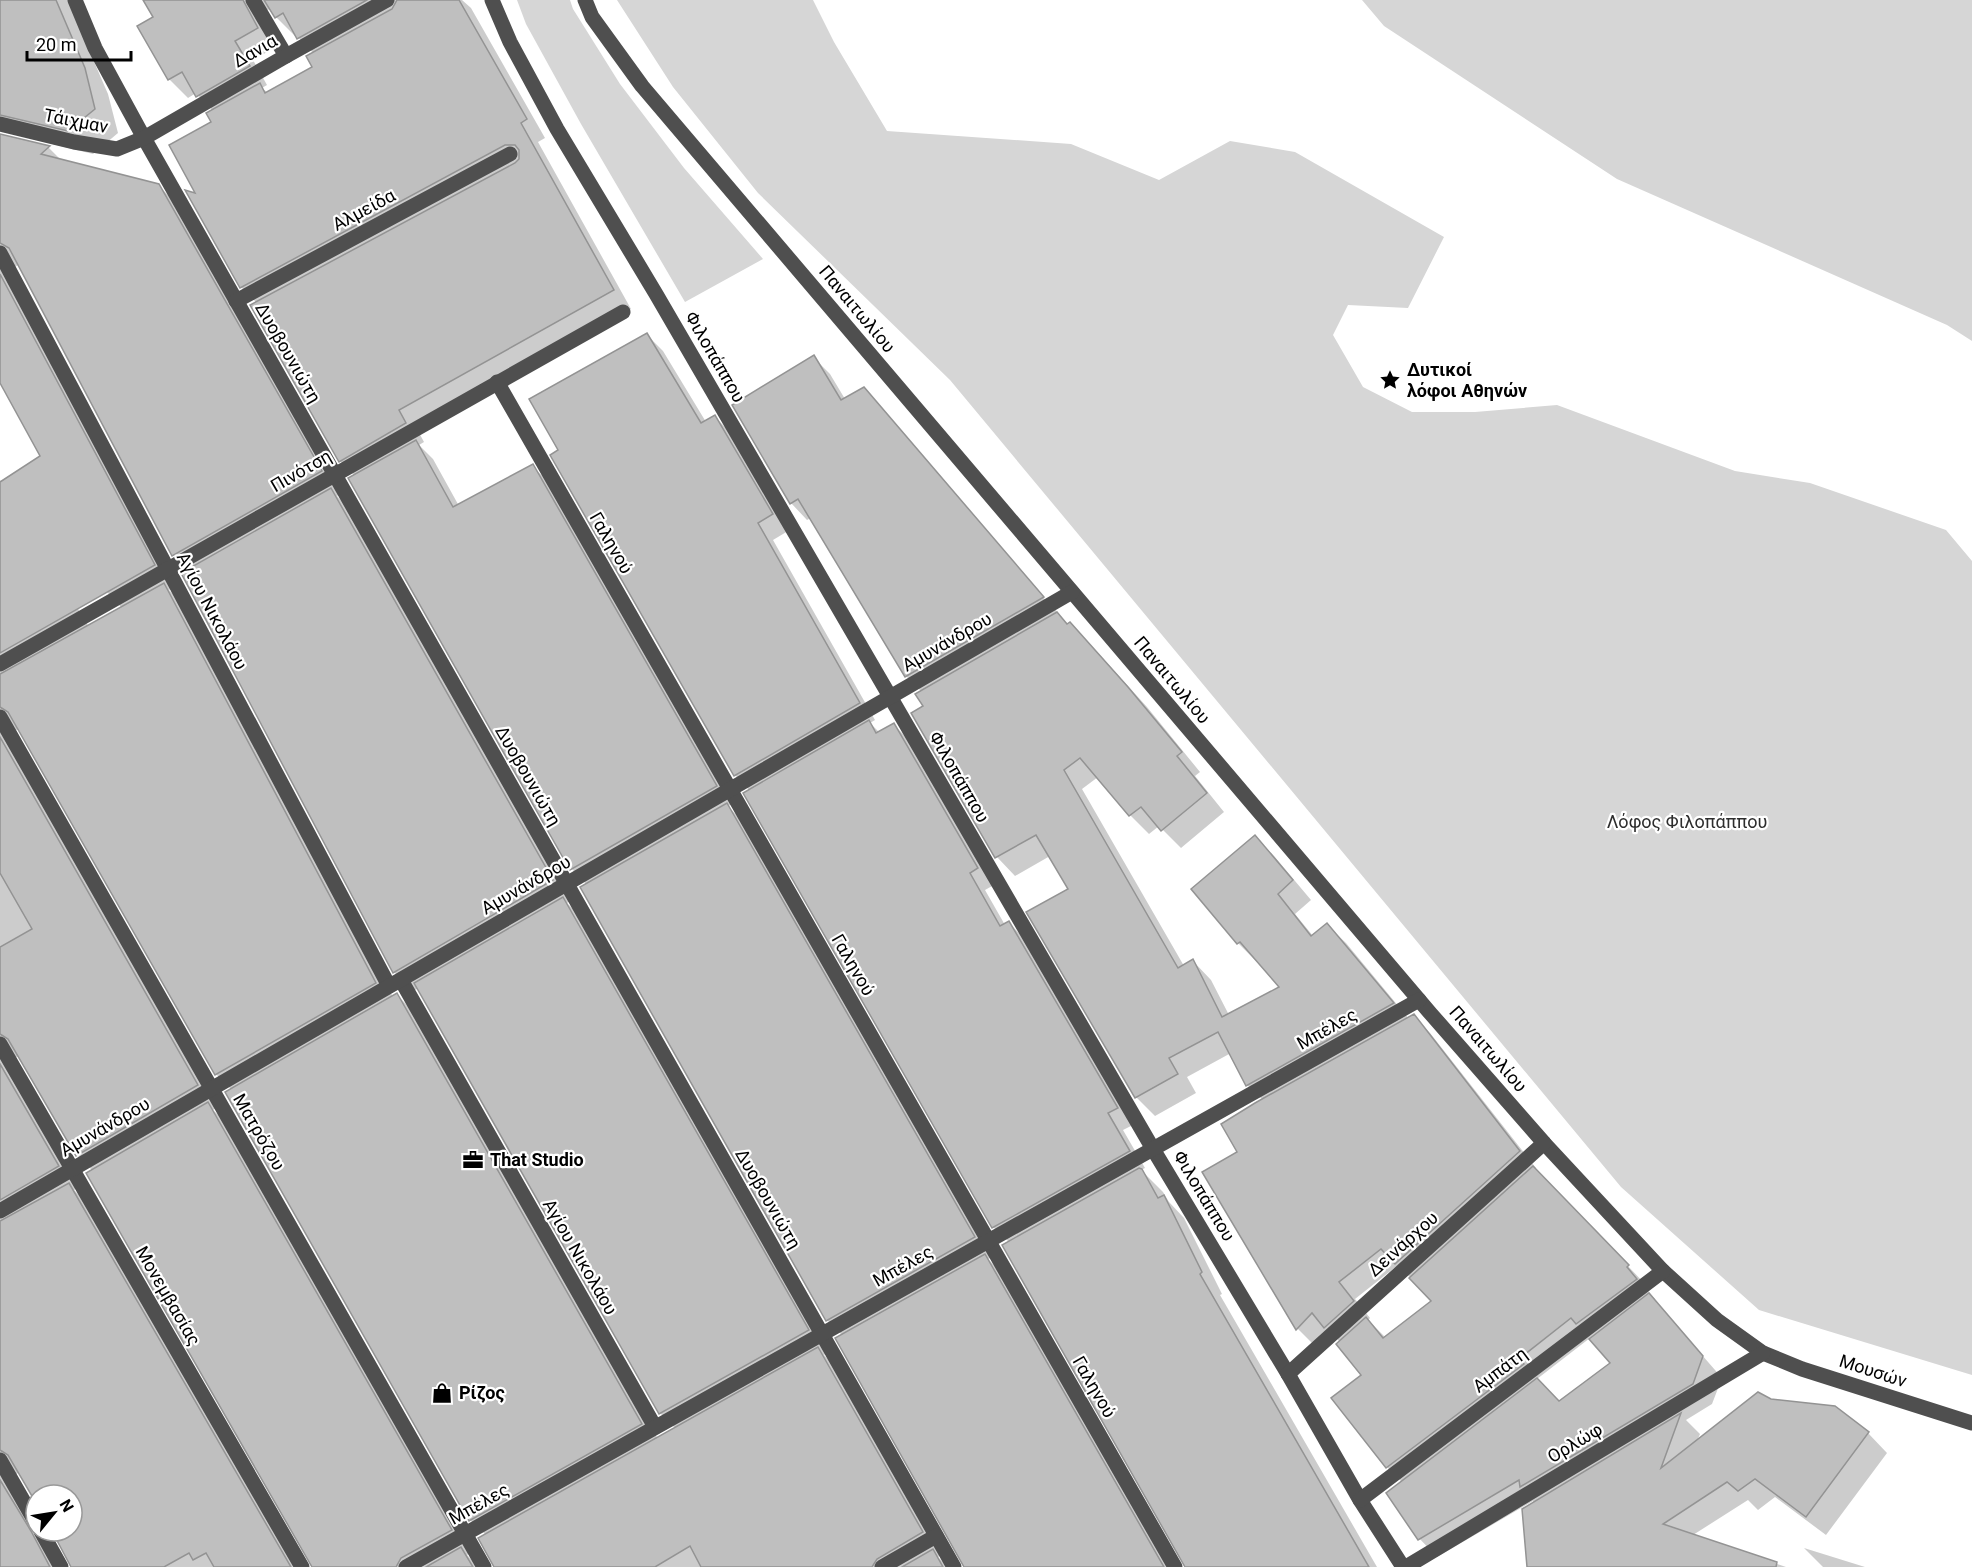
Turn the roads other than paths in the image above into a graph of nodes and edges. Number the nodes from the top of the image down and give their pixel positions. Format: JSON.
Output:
{"nodes":[{"id":1,"x":75,"y":0,"type":"edge"},
{"id":2,"x":253,"y":0,"type":"edge"},
{"id":3,"x":387,"y":0,"type":"edge"},
{"id":4,"x":492,"y":0,"type":"edge"},
{"id":5,"x":585,"y":0,"type":"edge"},
{"id":6,"x":286,"y":56,"type":"junction"},
{"id":7,"x":0,"y":124,"type":"edge"},
{"id":8,"x":144,"y":138,"type":"junction"},
{"id":9,"x":510,"y":154,"type":"dead end"},
{"id":10,"x":0,"y":253,"type":"edge"},
{"id":11,"x":236,"y":301,"type":"junction"},
{"id":12,"x":623,"y":312,"type":"dead end"},
{"id":13,"x":496,"y":382,"type":"junction"},
{"id":14,"x":334,"y":474,"type":"junction"},
{"id":15,"x":168,"y":569,"type":"junction"},
{"id":16,"x":1072,"y":592,"type":"junction"},
{"id":17,"x":0,"y":664,"type":"edge"},
{"id":18,"x":891,"y":697,"type":"junction"},
{"id":19,"x":0,"y":717,"type":"edge"},
{"id":20,"x":730,"y":790,"type":"junction"},
{"id":21,"x":567,"y":884,"type":"junction"},
{"id":22,"x":395,"y":983,"type":"junction"},
{"id":23,"x":1419,"y":1000,"type":"junction"},
{"id":24,"x":0,"y":1044,"type":"edge"},
{"id":25,"x":212,"y":1088,"type":"junction"},
{"id":26,"x":1544,"y":1143,"type":"junction"},
{"id":27,"x":1153,"y":1149,"type":"junction"},
{"id":28,"x":72,"y":1169,"type":"junction"},
{"id":29,"x":0,"y":1210,"type":"edge"},
{"id":30,"x":988,"y":1241,"type":"junction"},
{"id":31,"x":1663,"y":1271,"type":"junction"},
{"id":32,"x":822,"y":1334,"type":"junction"},
{"id":33,"x":1763,"y":1353,"type":"junction"},
{"id":34,"x":1288,"y":1374,"type":"junction"},
{"id":35,"x":1972,"y":1423,"type":"edge"},
{"id":36,"x":655,"y":1427,"type":"junction"},
{"id":37,"x":0,"y":1460,"type":"edge"},
{"id":38,"x":1360,"y":1500,"type":"junction"},
{"id":39,"x":24,"y":1502,"type":"edge"},
{"id":40,"x":465,"y":1534,"type":"junction"},
{"id":41,"x":936,"y":1536,"type":"junction"},
{"id":42,"x":48,"y":1543,"type":"edge"},
{"id":43,"x":62,"y":1567,"type":"edge"},
{"id":44,"x":302,"y":1567,"type":"edge"},
{"id":45,"x":406,"y":1567,"type":"edge"},
{"id":46,"x":484,"y":1567,"type":"edge"},
{"id":47,"x":882,"y":1567,"type":"edge"},
{"id":48,"x":954,"y":1567,"type":"edge"},
{"id":49,"x":1175,"y":1567,"type":"edge"},
{"id":50,"x":1405,"y":1567,"type":"edge"}],
"edges":[{"from":1,"to":8,"type":"street","name":"Δυοβουνιώτη"},
{"from":2,"to":6,"type":"street"},
{"from":3,"to":6,"type":"street","name":"Δανια"},
{"from":4,"to":18,"type":"street","name":"Φιλοπάππου"},
{"from":5,"to":16,"type":"street","name":"Παναιτωλίου"},
{"from":6,"to":8,"type":"street","name":"Δανια"},
{"from":7,"to":8,"type":"street","name":"Τάιχμαν"},
{"from":8,"to":11,"type":"street","name":"Δυοβουνιώτη"},
{"from":9,"to":11,"type":"street","name":"Αλμείδα"},
{"from":10,"to":15,"type":"street","name":"Αγίου Νικολάου"},
{"from":11,"to":14,"type":"street","name":"Δυοβουνιώτη"},
{"from":12,"to":13,"type":"street","name":"Πινότση"},
{"from":13,"to":14,"type":"street","name":"Πινότση"},
{"from":13,"to":20,"type":"street","name":"Γαληνού"},
{"from":14,"to":15,"type":"street","name":"Πινότση"},
{"from":14,"to":21,"type":"street","name":"Δυοβουνιώτη"},
{"from":15,"to":17,"type":"street","name":"Πινότση"},
{"from":15,"to":22,"type":"street","name":"Αγίου Νικολάου"},
{"from":16,"to":18,"type":"street","name":"Αμυνάνδρου"},
{"from":16,"to":23,"type":"street","name":"Παναιτωλίου"},
{"from":18,"to":20,"type":"street","name":"Αμυνάνδρου"},
{"from":18,"to":27,"type":"street","name":"Φιλοπάππου"},
{"from":19,"to":25,"type":"street","name":"Ματρόζου"},
{"from":20,"to":21,"type":"street","name":"Αμυνάνδρου"},
{"from":20,"to":30,"type":"street","name":"Γαληνού"},
{"from":21,"to":22,"type":"street","name":"Αμυνάνδρου"},
{"from":21,"to":32,"type":"street","name":"Δυοβουνιώτη"},
{"from":22,"to":25,"type":"street","name":"Αμυνάνδρου"},
{"from":22,"to":36,"type":"street","name":"Αγίου Νικολάου"},
{"from":23,"to":26,"type":"street","name":"Παναιτωλίου"},
{"from":23,"to":27,"type":"street","name":"Μπέλες"},
{"from":24,"to":28,"type":"street","name":"Μονεμβασίας"},
{"from":25,"to":28,"type":"street","name":"Αμυνάνδρου"},
{"from":25,"to":40,"type":"street","name":"Ματρόζου"},
{"from":26,"to":31,"type":"street","name":"Παναιτωλίου"},
{"from":26,"to":34,"type":"street","name":"Δεινάρχου"},
{"from":27,"to":30,"type":"street","name":"Μπέλες"},
{"from":27,"to":34,"type":"street","name":"Φιλοπάππου"},
{"from":28,"to":29,"type":"street","name":"Αμυνάνδρου"},
{"from":28,"to":44,"type":"street","name":"Μονεμβασίας"},
{"from":30,"to":32,"type":"street","name":"Μπέλες"},
{"from":30,"to":49,"type":"street","name":"Γαληνού"},
{"from":31,"to":33,"type":"street","name":"Παναιτωλίου"},
{"from":31,"to":38,"type":"street","name":"Αμπάτη"},
{"from":32,"to":36,"type":"street","name":"Μπέλες"},
{"from":32,"to":41,"type":"street","name":"Δυοβουνιώτη"},
{"from":33,"to":35,"type":"street","name":"Μουσών"},
{"from":33,"to":50,"type":"street","name":"Ορλώφ"},
{"from":34,"to":38,"type":"street","name":"Φιλοπάππου"},
{"from":36,"to":40,"type":"street","name":"Μπέλες"},
{"from":37,"to":39,"type":"street"},
{"from":38,"to":50,"type":"street","name":"Φιλοπάππου"},
{"from":40,"to":45,"type":"street","name":"Μπέλες"},
{"from":40,"to":46,"type":"street","name":"Ματρόζου"},
{"from":41,"to":47,"type":"street"},
{"from":41,"to":48,"type":"street","name":"Δυοβουνιώτη"},
{"from":42,"to":43,"type":"street"}]}
